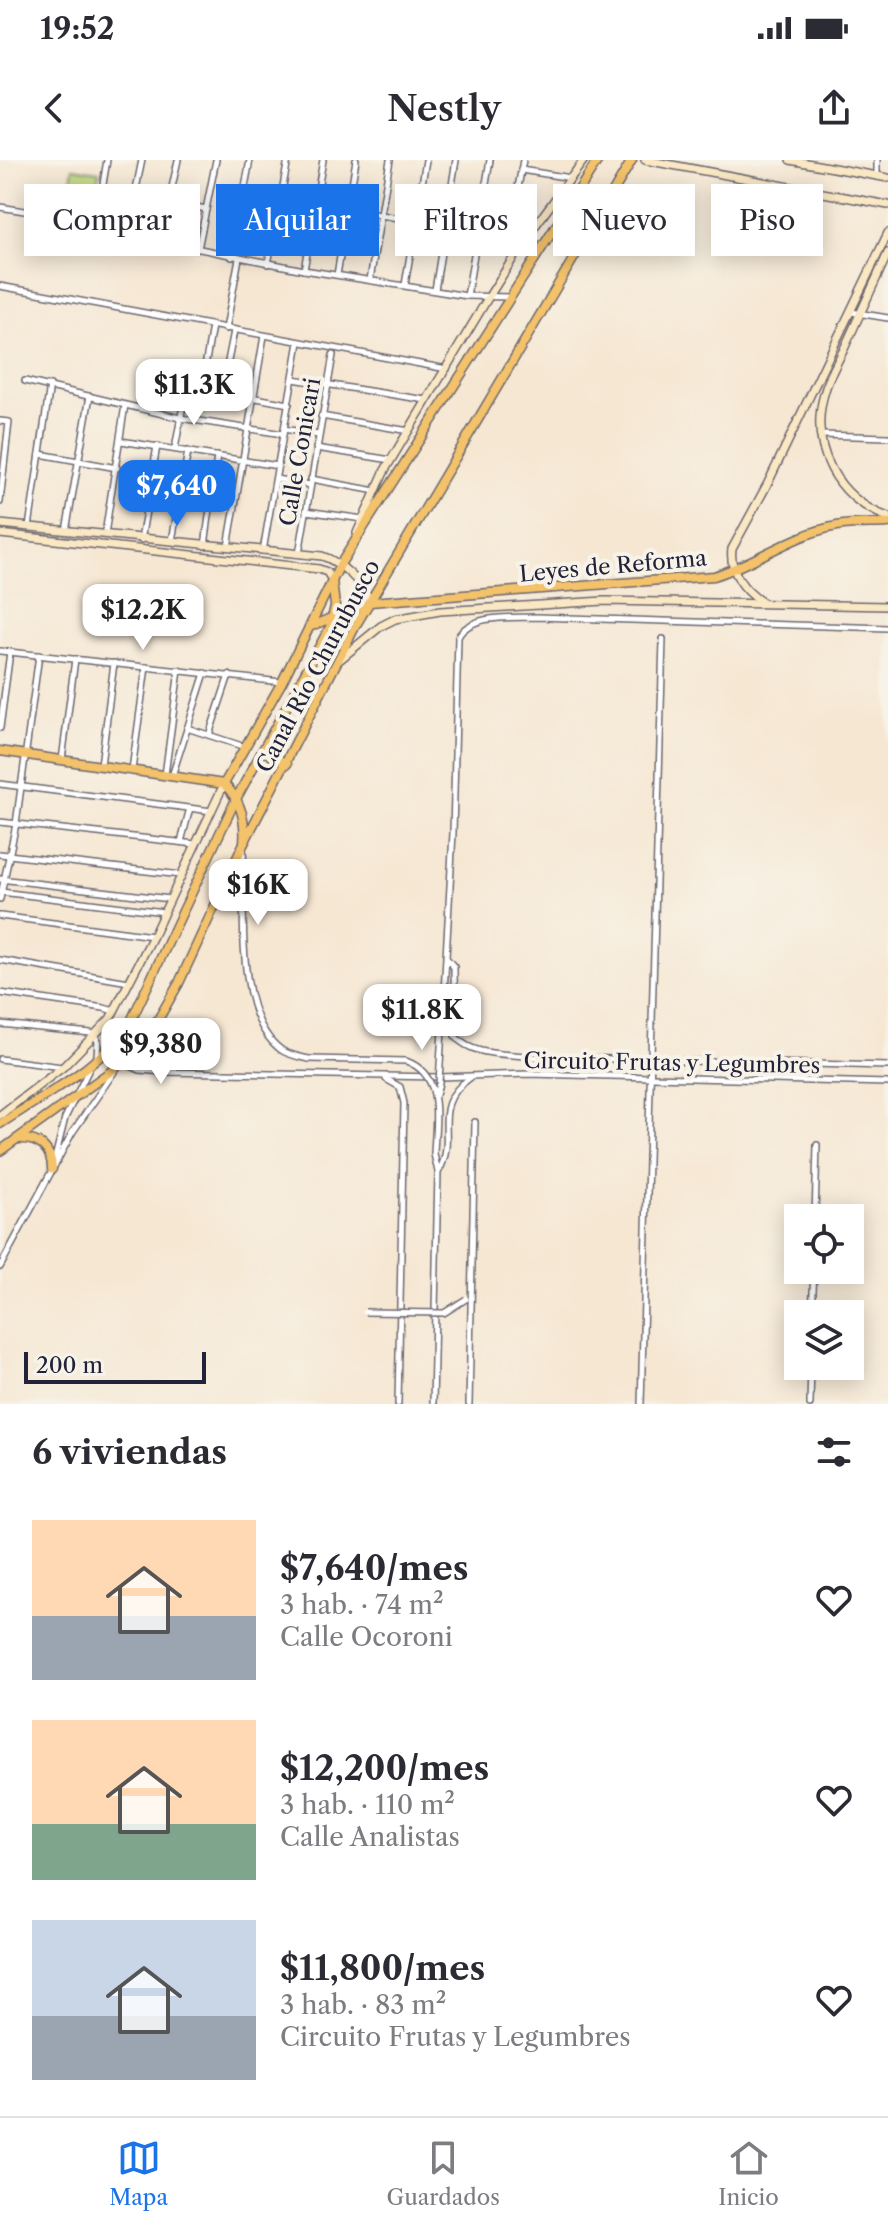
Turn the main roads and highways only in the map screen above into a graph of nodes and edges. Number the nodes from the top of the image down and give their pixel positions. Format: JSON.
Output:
{"nodes":[{"id":1,"x":598,"y":160,"type":"edge"},
{"id":2,"x":632,"y":160,"type":"edge"},
{"id":3,"x":888,"y":523,"type":"edge"},
{"id":4,"x":332,"y":580,"type":"junction"},
{"id":5,"x":370,"y":602,"type":"junction"},
{"id":6,"x":334,"y":615,"type":"junction"},
{"id":7,"x":308,"y":627,"type":"junction"},
{"id":8,"x":269,"y":739,"type":"junction"},
{"id":9,"x":0,"y":751,"type":"edge"},
{"id":10,"x":287,"y":764,"type":"junction"},
{"id":11,"x":224,"y":784,"type":"junction"},
{"id":12,"x":236,"y":799,"type":"junction"},
{"id":13,"x":243,"y":845,"type":"junction"},
{"id":14,"x":118,"y":1039,"type":"junction"},
{"id":15,"x":122,"y":1062,"type":"junction"},
{"id":16,"x":0,"y":1124,"type":"edge"},
{"id":17,"x":15,"y":1141,"type":"junction"},
{"id":18,"x":0,"y":1151,"type":"edge"},
{"id":19,"x":53,"y":1168,"type":"road end"}],
"edges":[{"from":1,"to":4,"type":"main road","name":"Canal Río Churubusco"},
{"from":2,"to":5,"type":"main road","name":"Canal Río Churubusco"},
{"from":3,"to":5,"type":"main road","name":"Leyes de Reforma"},
{"from":4,"to":6,"type":"main road","name":"Canal Río Churubusco"},
{"from":4,"to":7,"type":"main road","name":"Canal Río Churubusco"},
{"from":5,"to":6,"type":"main road","name":"Leyes de Reforma"},
{"from":5,"to":10,"type":"main road","name":"Canal Río Churubusco"},
{"from":6,"to":7,"type":"main road","name":"Leyes de Reforma"},
{"from":6,"to":8,"type":"main road","name":"Canal Río Churubusco"},
{"from":7,"to":11,"type":"main road","name":"Canal Río Churubusco"},
{"from":8,"to":10,"type":"main road"},
{"from":8,"to":12,"type":"main road","name":"Canal Río Churubusco"},
{"from":9,"to":11,"type":"main road"},
{"from":10,"to":13,"type":"main road","name":"Canal Río Churubusco"},
{"from":11,"to":12,"type":"main road"},
{"from":12,"to":13,"type":"main road"},
{"from":12,"to":14,"type":"main road","name":"Canal Río Churubusco"},
{"from":13,"to":15,"type":"main road","name":"Canal Río Churubusco"},
{"from":14,"to":15,"type":"main road"},
{"from":14,"to":16,"type":"main road","name":"Canal Río Churubusco"},
{"from":15,"to":17,"type":"main road","name":"Canal Río Churubusco"},
{"from":17,"to":18,"type":"main road","name":"Canal Río Churubusco"},
{"from":17,"to":19,"type":"main road"}]}
